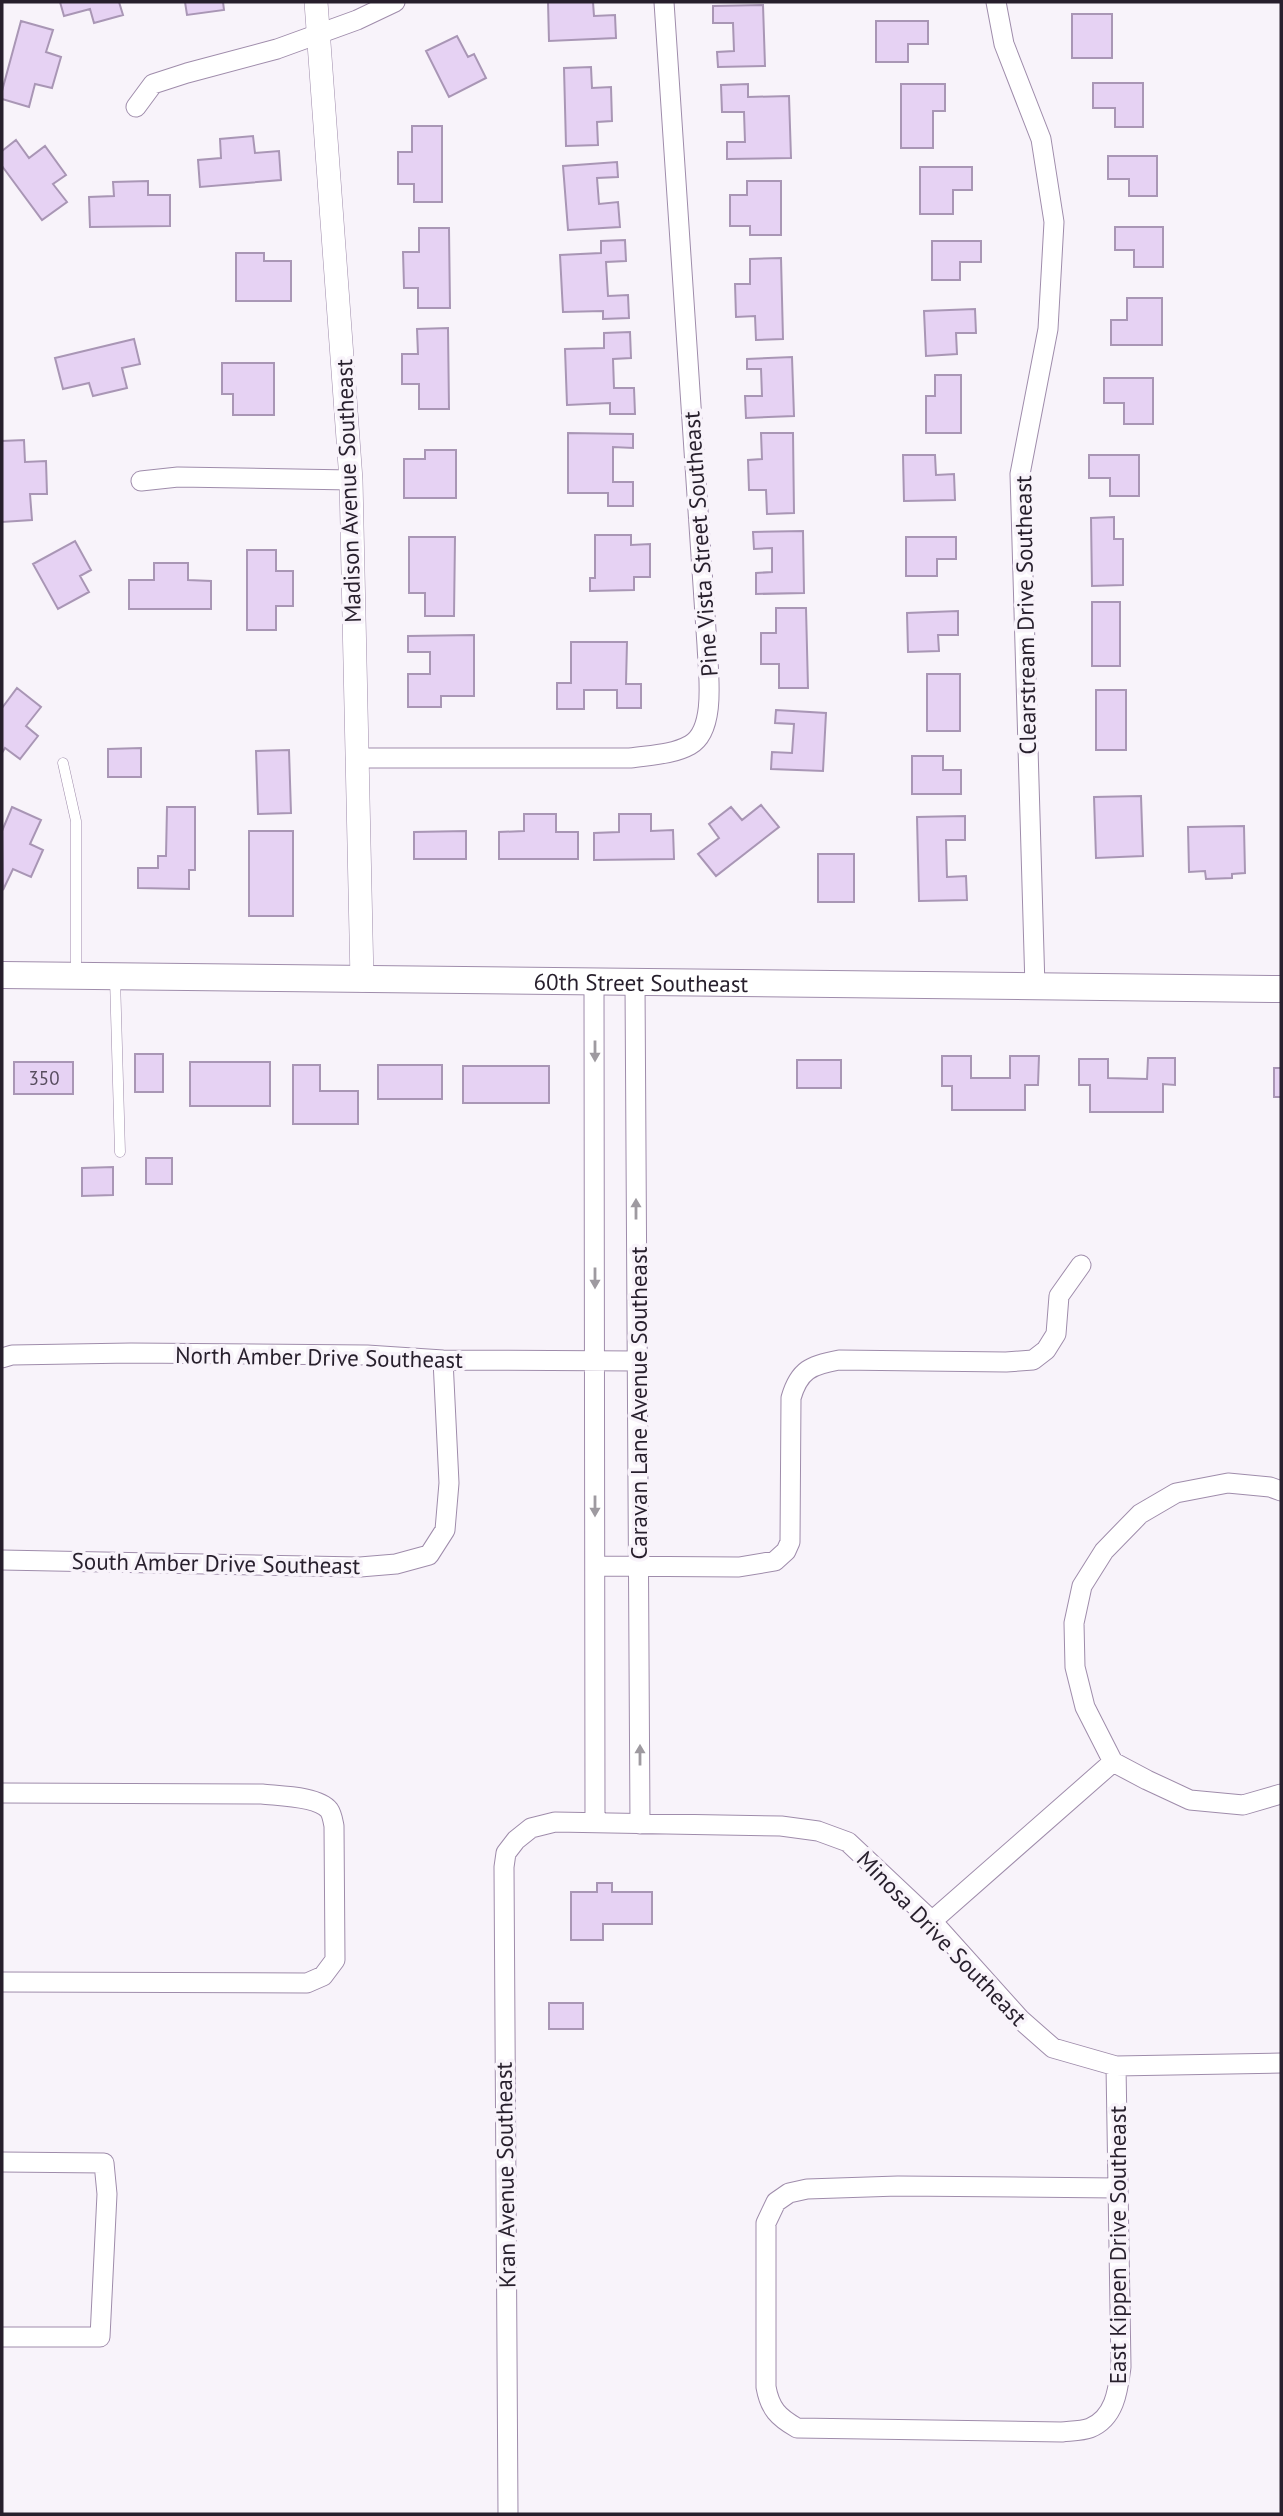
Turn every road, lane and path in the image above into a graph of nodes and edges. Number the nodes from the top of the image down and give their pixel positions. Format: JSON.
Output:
{"nodes":[{"id":1,"x":316,"y":2,"type":"edge"},
{"id":2,"x":395,"y":2,"type":"edge"},
{"id":3,"x":664,"y":2,"type":"edge"},
{"id":4,"x":996,"y":2,"type":"edge"},
{"id":5,"x":318,"y":35,"type":"junction"},
{"id":6,"x":136,"y":107,"type":"dead end"},
{"id":7,"x":351,"y":480,"type":"junction"},
{"id":8,"x":141,"y":481,"type":"dead end"},
{"id":9,"x":356,"y":758,"type":"junction"},
{"id":10,"x":63,"y":763,"type":"dead end"},
{"id":11,"x":2,"y":975,"type":"edge"},
{"id":12,"x":76,"y":977,"type":"junction"},
{"id":13,"x":115,"y":977,"type":"junction"},
{"id":14,"x":362,"y":980,"type":"junction"},
{"id":15,"x":594,"y":983,"type":"junction"},
{"id":16,"x":635,"y":983,"type":"junction"},
{"id":17,"x":1035,"y":987,"type":"junction"},
{"id":18,"x":1281,"y":989,"type":"edge"},
{"id":19,"x":120,"y":1152,"type":"dead end"},
{"id":20,"x":1081,"y":1265,"type":"dead end"},
{"id":21,"x":2,"y":1359,"type":"edge"},
{"id":22,"x":443,"y":1360,"type":"junction"},
{"id":23,"x":595,"y":1360,"type":"junction"},
{"id":24,"x":637,"y":1361,"type":"junction"},
{"id":25,"x":1281,"y":1491,"type":"edge"},
{"id":26,"x":2,"y":1560,"type":"edge"},
{"id":27,"x":595,"y":1566,"type":"junction"},
{"id":28,"x":639,"y":1566,"type":"junction"},
{"id":29,"x":1113,"y":1762,"type":"junction"},
{"id":30,"x":2,"y":1793,"type":"edge"},
{"id":31,"x":1281,"y":1794,"type":"edge"},
{"id":32,"x":595,"y":1822,"type":"junction"},
{"id":33,"x":640,"y":1824,"type":"junction"},
{"id":34,"x":516,"y":1840,"type":"joint"},
{"id":35,"x":932,"y":1921,"type":"junction"},
{"id":36,"x":2,"y":1982,"type":"edge"},
{"id":37,"x":1281,"y":2063,"type":"edge"},
{"id":38,"x":1116,"y":2066,"type":"junction"},
{"id":39,"x":2,"y":2162,"type":"edge"},
{"id":40,"x":1117,"y":2188,"type":"junction"},
{"id":41,"x":2,"y":2337,"type":"edge"},
{"id":42,"x":508,"y":2514,"type":"edge"}],
"edges":[{"from":1,"to":5,"type":"street","name":"Madison Avenue Southeast"},
{"from":2,"to":5,"type":"street"},
{"from":3,"to":9,"type":"street","name":"Pine Vista Street Southeast"},
{"from":4,"to":17,"type":"street","name":"Clearstream Drive Southeast"},
{"from":5,"to":6,"type":"street"},
{"from":5,"to":7,"type":"street","name":"Madison Avenue Southeast"},
{"from":7,"to":8,"type":"street"},
{"from":7,"to":9,"type":"street","name":"Madison Avenue Southeast"},
{"from":9,"to":14,"type":"street","name":"Madison Avenue Southeast"},
{"from":10,"to":12,"type":"lane"},
{"from":11,"to":12,"type":"main road","name":"60th Street Southeast"},
{"from":12,"to":13,"type":"main road","name":"60th Street Southeast"},
{"from":13,"to":14,"type":"main road","name":"60th Street Southeast"},
{"from":13,"to":19,"type":"lane"},
{"from":14,"to":15,"type":"main road","name":"60th Street Southeast"},
{"from":15,"to":16,"type":"main road","name":"60th Street Southeast"},
{"from":15,"to":23,"type":"street","name":"Caravan Lane Avenue Southeast","one_way":true},
{"from":16,"to":17,"type":"main road","name":"60th Street Southeast"},
{"from":24,"to":16,"type":"street","name":"Caravan Lane Avenue Southeast","one_way":true},
{"from":17,"to":18,"type":"main road","name":"60th Street Southeast"},
{"from":20,"to":28,"type":"street"},
{"from":21,"to":22,"type":"street","name":"North Amber Drive Southeast"},
{"from":22,"to":23,"type":"street","name":"North Amber Drive Southeast"},
{"from":22,"to":26,"type":"street","name":"South Amber Drive Southeast"},
{"from":23,"to":24,"type":"street","name":"North Amber Drive Southeast"},
{"from":23,"to":27,"type":"street","name":"Caravan Lane Avenue Southeast","one_way":true},
{"from":24,"to":28,"type":"street","name":"Caravan Lane Avenue Southeast"},
{"from":25,"to":29,"type":"street"},
{"from":27,"to":28,"type":"street"},
{"from":27,"to":32,"type":"street","name":"Caravan Lane Avenue Southeast"},
{"from":33,"to":28,"type":"street","name":"Caravan Lane Avenue Southeast","one_way":true},
{"from":29,"to":31,"type":"street"},
{"from":29,"to":35,"type":"street"},
{"from":30,"to":36,"type":"street"},
{"from":32,"to":33,"type":"street","name":"Minosa Drive Southeast"},
{"from":32,"to":34,"type":"street","name":"Minosa Drive Southeast"},
{"from":33,"to":35,"type":"street","name":"Minosa Drive Southeast"},
{"from":34,"to":42,"type":"street","name":"Kran Avenue Southeast"},
{"from":35,"to":38,"type":"street","name":"Minosa Drive Southeast"},
{"from":37,"to":38,"type":"street","name":"Minosa Drive Southeast"},
{"from":38,"to":40,"type":"street","name":"East Kippen Drive Southeast"},
{"from":39,"to":41,"type":"street"},
{"from":40,"to":40,"type":"street","name":"East Kippen Drive Southeast"}]}
